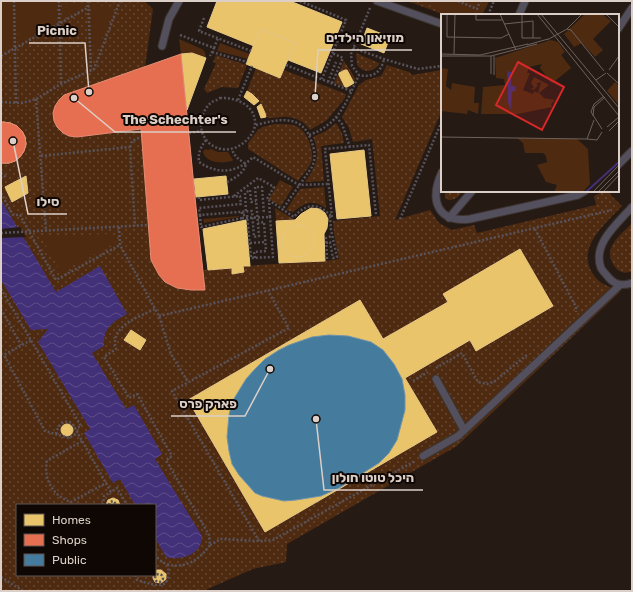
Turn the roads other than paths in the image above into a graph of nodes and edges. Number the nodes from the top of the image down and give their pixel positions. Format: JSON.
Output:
{"nodes":[{"id":1,"x":179,"y":1,"type":"edge"},
{"id":2,"x":377,"y":1,"type":"edge"},
{"id":3,"x":525,"y":1,"type":"edge"},
{"id":4,"x":632,"y":8,"type":"edge"},
{"id":5,"x":519,"y":14,"type":"edge"},
{"id":6,"x":441,"y":24,"type":"edge"},
{"id":7,"x":619,"y":28,"type":"edge"},
{"id":8,"x":162,"y":46,"type":"dead end"},
{"id":9,"x":632,"y":151,"type":"edge"},
{"id":10,"x":619,"y":164,"type":"edge"},
{"id":11,"x":441,"y":174,"type":"edge"},
{"id":12,"x":471,"y":192,"type":"edge"},
{"id":13,"x":583,"y":192,"type":"edge"},
{"id":14,"x":632,"y":208,"type":"edge"},
{"id":15,"x":449,"y":218,"type":"junction"},
{"id":16,"x":632,"y":282,"type":"edge"},
{"id":17,"x":620,"y":285,"type":"junction"},
{"id":18,"x":436,"y":379,"type":"dead end"},
{"id":19,"x":464,"y":430,"type":"junction"},
{"id":20,"x":423,"y":456,"type":"road end"}],
"edges":[{"from":1,"to":8,"type":"lane"},
{"from":2,"to":6,"type":"lane"},
{"from":3,"to":5,"type":"lane"},
{"from":4,"to":7,"type":"lane"},
{"from":9,"to":10,"type":"lane"},
{"from":11,"to":15,"type":"lane"},
{"from":12,"to":15,"type":"lane"},
{"from":13,"to":15,"type":"lane"},
{"from":14,"to":17,"type":"lane"},
{"from":16,"to":17,"type":"lane"},
{"from":17,"to":19,"type":"lane"},
{"from":18,"to":19,"type":"lane"},
{"from":19,"to":20,"type":"lane"}]}
